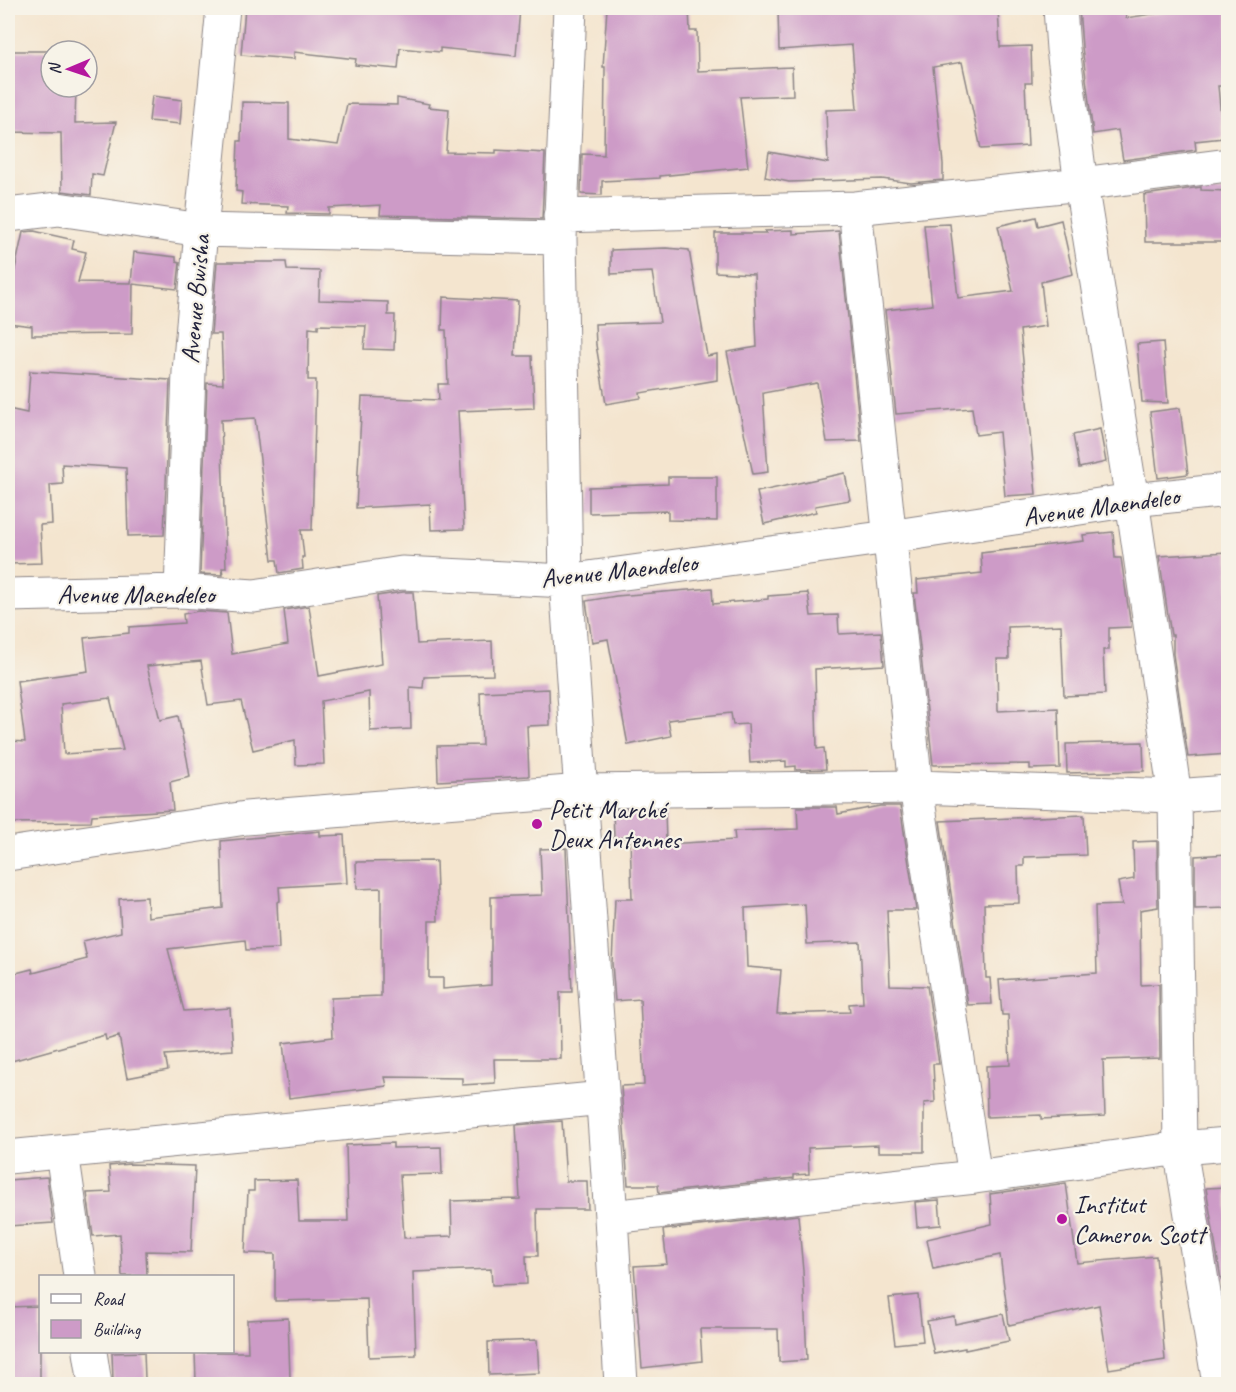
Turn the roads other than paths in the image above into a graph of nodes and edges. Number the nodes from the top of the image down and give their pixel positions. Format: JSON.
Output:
{"nodes":[{"id":1,"x":223,"y":8,"type":"edge"},
{"id":2,"x":570,"y":8,"type":"edge"},
{"id":3,"x":1060,"y":8,"type":"edge"},
{"id":4,"x":1228,"y":165,"type":"edge"},
{"id":5,"x":1081,"y":184,"type":"junction"},
{"id":6,"x":855,"y":208,"type":"junction"},
{"id":7,"x":8,"y":215,"type":"edge"},
{"id":8,"x":560,"y":227,"type":"junction"},
{"id":9,"x":201,"y":230,"type":"junction"},
{"id":10,"x":1228,"y":490,"type":"edge"},
{"id":11,"x":1132,"y":500,"type":"junction"},
{"id":12,"x":889,"y":537,"type":"junction"},
{"id":13,"x":566,"y":580,"type":"junction"},
{"id":14,"x":181,"y":591,"type":"junction"},
{"id":15,"x":8,"y":596,"type":"edge"},
{"id":16,"x":916,"y":787,"type":"junction"},
{"id":17,"x":581,"y":791,"type":"junction"},
{"id":18,"x":1228,"y":792,"type":"edge"},
{"id":19,"x":1175,"y":796,"type":"junction"},
{"id":20,"x":8,"y":854,"type":"edge"},
{"id":21,"x":603,"y":1098,"type":"junction"},
{"id":22,"x":1228,"y":1144,"type":"edge"},
{"id":23,"x":1180,"y":1148,"type":"junction"},
{"id":24,"x":62,"y":1152,"type":"junction"},
{"id":25,"x":8,"y":1157,"type":"edge"},
{"id":26,"x":975,"y":1177,"type":"junction"},
{"id":27,"x":611,"y":1217,"type":"junction"},
{"id":28,"x":80,"y":1275,"type":"edge"},
{"id":29,"x":90,"y":1353,"type":"edge"},
{"id":30,"x":95,"y":1384,"type":"edge"},
{"id":31,"x":621,"y":1384,"type":"edge"},
{"id":32,"x":1219,"y":1384,"type":"edge"}],
"edges":[{"from":1,"to":9,"type":"street","name":"Avenue Bwisha"},
{"from":2,"to":8,"type":"street"},
{"from":3,"to":5,"type":"street"},
{"from":4,"to":5,"type":"street"},
{"from":5,"to":6,"type":"street"},
{"from":5,"to":11,"type":"street"},
{"from":6,"to":8,"type":"street"},
{"from":6,"to":12,"type":"street"},
{"from":7,"to":9,"type":"street"},
{"from":8,"to":9,"type":"street"},
{"from":8,"to":13,"type":"street"},
{"from":9,"to":14,"type":"street","name":"Avenue Bwisha"},
{"from":10,"to":11,"type":"street","name":"Avenue Maendeleo"},
{"from":11,"to":12,"type":"street","name":"Avenue Maendeleo"},
{"from":11,"to":19,"type":"street"},
{"from":12,"to":13,"type":"street","name":"Avenue Maendeleo"},
{"from":12,"to":16,"type":"street"},
{"from":13,"to":14,"type":"street","name":"Avenue Maendeleo"},
{"from":13,"to":17,"type":"street"},
{"from":14,"to":15,"type":"street","name":"Avenue Maendeleo"},
{"from":16,"to":17,"type":"street"},
{"from":16,"to":19,"type":"street"},
{"from":16,"to":26,"type":"street"},
{"from":17,"to":20,"type":"street"},
{"from":17,"to":21,"type":"street"},
{"from":18,"to":19,"type":"street"},
{"from":19,"to":23,"type":"street"},
{"from":21,"to":24,"type":"street"},
{"from":21,"to":27,"type":"street"},
{"from":22,"to":23,"type":"street"},
{"from":23,"to":26,"type":"street"},
{"from":23,"to":32,"type":"street"},
{"from":24,"to":25,"type":"street"},
{"from":24,"to":28,"type":"street"},
{"from":26,"to":27,"type":"street"},
{"from":27,"to":31,"type":"street"},
{"from":29,"to":30,"type":"street"}]}
